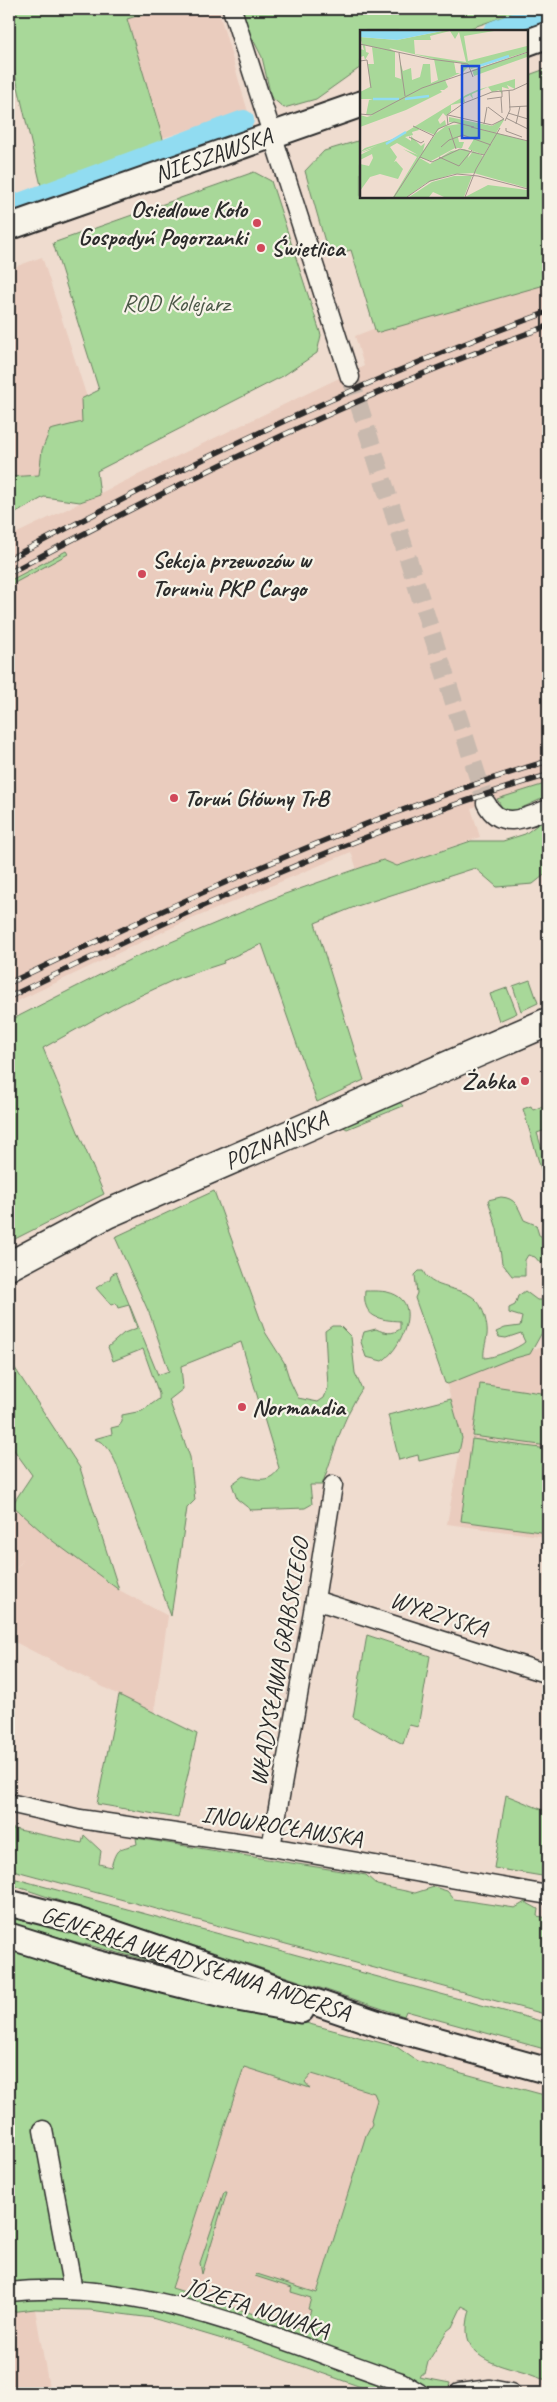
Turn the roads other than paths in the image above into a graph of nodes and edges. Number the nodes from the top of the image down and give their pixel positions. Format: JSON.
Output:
{"nodes":[{"id":1,"x":232,"y":9,"type":"edge"},
{"id":2,"x":548,"y":35,"type":"edge"},
{"id":3,"x":527,"y":43,"type":"edge"},
{"id":4,"x":360,"y":104,"type":"edge"},
{"id":5,"x":273,"y":135,"type":"junction"},
{"id":6,"x":9,"y":227,"type":"edge"},
{"id":7,"x":350,"y":377,"type":"tunnel mouth"},
{"id":8,"x":486,"y":803,"type":"tunnel mouth"},
{"id":9,"x":548,"y":809,"type":"edge"},
{"id":10,"x":548,"y":1022,"type":"edge"},
{"id":11,"x":9,"y":1266,"type":"edge"},
{"id":12,"x":333,"y":1485,"type":"dead end"},
{"id":13,"x":315,"y":1600,"type":"junction"},
{"id":14,"x":548,"y":1674,"type":"edge"},
{"id":15,"x":9,"y":1803,"type":"edge"},
{"id":16,"x":271,"y":1848,"type":"junction"},
{"id":17,"x":548,"y":1895,"type":"edge"},
{"id":18,"x":9,"y":1903,"type":"edge"},
{"id":19,"x":9,"y":1936,"type":"edge"},
{"id":20,"x":382,"y":2025,"type":"junction"},
{"id":21,"x":548,"y":2071,"type":"edge"},
{"id":22,"x":43,"y":2130,"type":"dead end"},
{"id":23,"x":73,"y":2290,"type":"junction"},
{"id":24,"x":9,"y":2292,"type":"edge"},
{"id":25,"x":419,"y":2393,"type":"edge"},
{"id":26,"x":459,"y":2393,"type":"edge"},
{"id":27,"x":511,"y":2393,"type":"edge"}],
"edges":[{"from":1,"to":5,"type":"street"},
{"from":2,"to":3,"type":"main road"},
{"from":4,"to":5,"type":"main road","name":"NIESZAWSKA"},
{"from":5,"to":6,"type":"main road","name":"NIESZAWSKA"},
{"from":5,"to":7,"type":"street"},
{"from":8,"to":9,"type":"street"},
{"from":10,"to":11,"type":"main road","name":"POZNAŃSKA"},
{"from":12,"to":13,"type":"street","name":"WŁADYSŁAWA GRABSKIEGO"},
{"from":13,"to":14,"type":"street","name":"WYRZYSKA"},
{"from":13,"to":16,"type":"street","name":"WŁADYSŁAWA GRABSKIEGO"},
{"from":15,"to":16,"type":"street","name":"INOWROCŁAWSKA"},
{"from":16,"to":17,"type":"street","name":"INOWROCŁAWSKA"},
{"from":18,"to":20,"type":"main road","name":"GENERAŁA WŁADYSŁAWA ANDERSA"},
{"from":19,"to":20,"type":"main road","name":"GENERAŁA WŁADYSŁAWA ANDERSA"},
{"from":20,"to":21,"type":"main road","name":"GENERAŁA WŁADYSŁAWA ANDERSA"},
{"from":22,"to":23,"type":"street"},
{"from":23,"to":24,"type":"street","name":"JÓZEFA NOWAKA"},
{"from":23,"to":25,"type":"street","name":"JÓZEFA NOWAKA"},
{"from":26,"to":27,"type":"street"}]}
